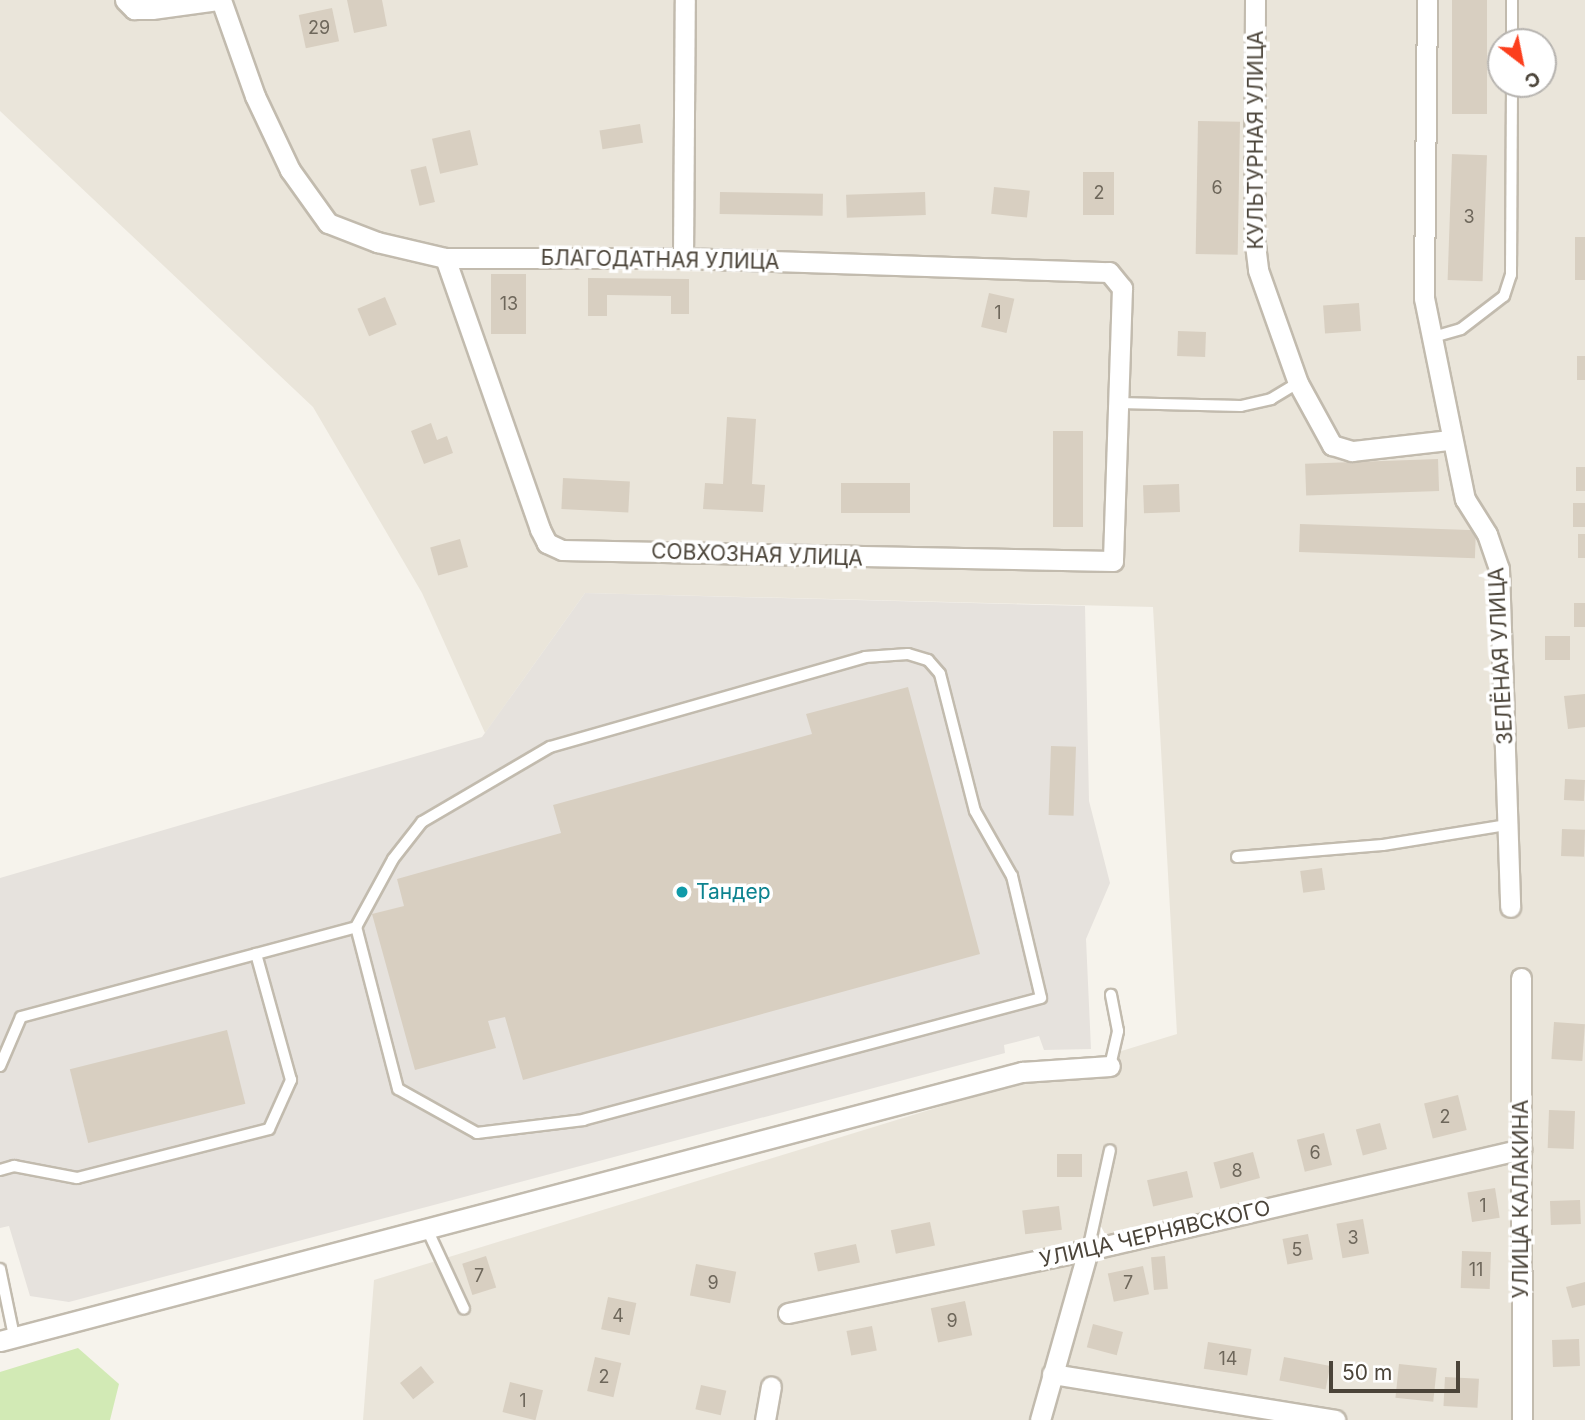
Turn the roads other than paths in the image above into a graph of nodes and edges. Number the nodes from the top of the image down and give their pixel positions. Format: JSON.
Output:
{"nodes":[{"id":1,"x":125,"y":0,"type":"edge"},
{"id":2,"x":220,"y":0,"type":"edge"},
{"id":3,"x":685,"y":0,"type":"edge"},
{"id":4,"x":1255,"y":0,"type":"edge"},
{"id":5,"x":1427,"y":0,"type":"edge"},
{"id":6,"x":1512,"y":0,"type":"edge"},
{"id":7,"x":1512,"y":28,"type":"edge"},
{"id":8,"x":1512,"y":98,"type":"edge"},
{"id":9,"x":445,"y":258,"type":"junction"},
{"id":10,"x":683,"y":258,"type":"junction"},
{"id":11,"x":1430,"y":338,"type":"junction"},
{"id":12,"x":1298,"y":383,"type":"junction"},
{"id":13,"x":1119,"y":403,"type":"junction"},
{"id":14,"x":1449,"y":440,"type":"junction"},
{"id":15,"x":1507,"y":825,"type":"junction"},
{"id":16,"x":1237,"y":857,"type":"dead end"},
{"id":17,"x":1510,"y":906,"type":"dead end"},
{"id":18,"x":356,"y":927,"type":"junction"},
{"id":19,"x":256,"y":954,"type":"junction"},
{"id":20,"x":1521,"y":978,"type":"dead end"},
{"id":21,"x":1111,"y":995,"type":"dead end"},
{"id":22,"x":0,"y":1066,"type":"edge"},
{"id":23,"x":1110,"y":1066,"type":"joint"},
{"id":24,"x":1521,"y":1149,"type":"junction"},
{"id":25,"x":1110,"y":1150,"type":"dead end"},
{"id":26,"x":0,"y":1170,"type":"edge"},
{"id":27,"x":425,"y":1226,"type":"junction"},
{"id":28,"x":1088,"y":1250,"type":"junction"},
{"id":29,"x":0,"y":1269,"type":"edge"},
{"id":30,"x":464,"y":1309,"type":"dead end"},
{"id":31,"x":788,"y":1312,"type":"dead end"},
{"id":32,"x":7,"y":1339,"type":"edge"},
{"id":33,"x":1052,"y":1374,"type":"junction"},
{"id":34,"x":771,"y":1387,"type":"dead end"},
{"id":35,"x":765,"y":1420,"type":"edge"},
{"id":36,"x":1040,"y":1420,"type":"edge"},
{"id":37,"x":1335,"y":1420,"type":"edge"},
{"id":38,"x":1522,"y":1420,"type":"edge"}],
"edges":[{"from":1,"to":2,"type":"street"},
{"from":2,"to":9,"type":"street","name":"БЛАГОДАТНАЯ УЛИЦА"},
{"from":3,"to":10,"type":"street"},
{"from":4,"to":12,"type":"street","name":"КУЛЬТУРНАЯ УЛИЦА"},
{"from":5,"to":11,"type":"street","name":"ЗЕЛЁНАЯ УЛИЦА"},
{"from":6,"to":7,"type":"lane"},
{"from":8,"to":11,"type":"lane"},
{"from":9,"to":10,"type":"street","name":"БЛАГОДАТНАЯ УЛИЦА"},
{"from":9,"to":13,"type":"street","name":"СОВХОЗНАЯ УЛИЦА"},
{"from":10,"to":13,"type":"street","name":"БЛАГОДАТНАЯ УЛИЦА"},
{"from":11,"to":14,"type":"street","name":"ЗЕЛЁНАЯ УЛИЦА"},
{"from":12,"to":13,"type":"lane"},
{"from":12,"to":14,"type":"street","name":"КУЛЬТУРНАЯ УЛИЦА"},
{"from":14,"to":15,"type":"street","name":"ЗЕЛЁНАЯ УЛИЦА"},
{"from":15,"to":16,"type":"lane"},
{"from":15,"to":17,"type":"street","name":"ЗЕЛЁНАЯ УЛИЦА"},
{"from":18,"to":18,"type":"lane"},
{"from":18,"to":19,"type":"lane"},
{"from":19,"to":22,"type":"lane"},
{"from":19,"to":26,"type":"lane"},
{"from":20,"to":24,"type":"street","name":"УЛИЦА КАЛАКИНА"},
{"from":21,"to":23,"type":"lane"},
{"from":23,"to":27,"type":"street"},
{"from":24,"to":28,"type":"street","name":"УЛИЦА ЧЕРНЯВСКОГО"},
{"from":24,"to":38,"type":"street","name":"УЛИЦА КАЛАКИНА"},
{"from":25,"to":28,"type":"lane"},
{"from":27,"to":30,"type":"lane"},
{"from":27,"to":32,"type":"street"},
{"from":28,"to":31,"type":"street","name":"УЛИЦА ЧЕРНЯВСКОГО"},
{"from":28,"to":33,"type":"street"},
{"from":29,"to":32,"type":"lane"},
{"from":33,"to":36,"type":"street"},
{"from":33,"to":37,"type":"street"},
{"from":34,"to":35,"type":"street"}]}
